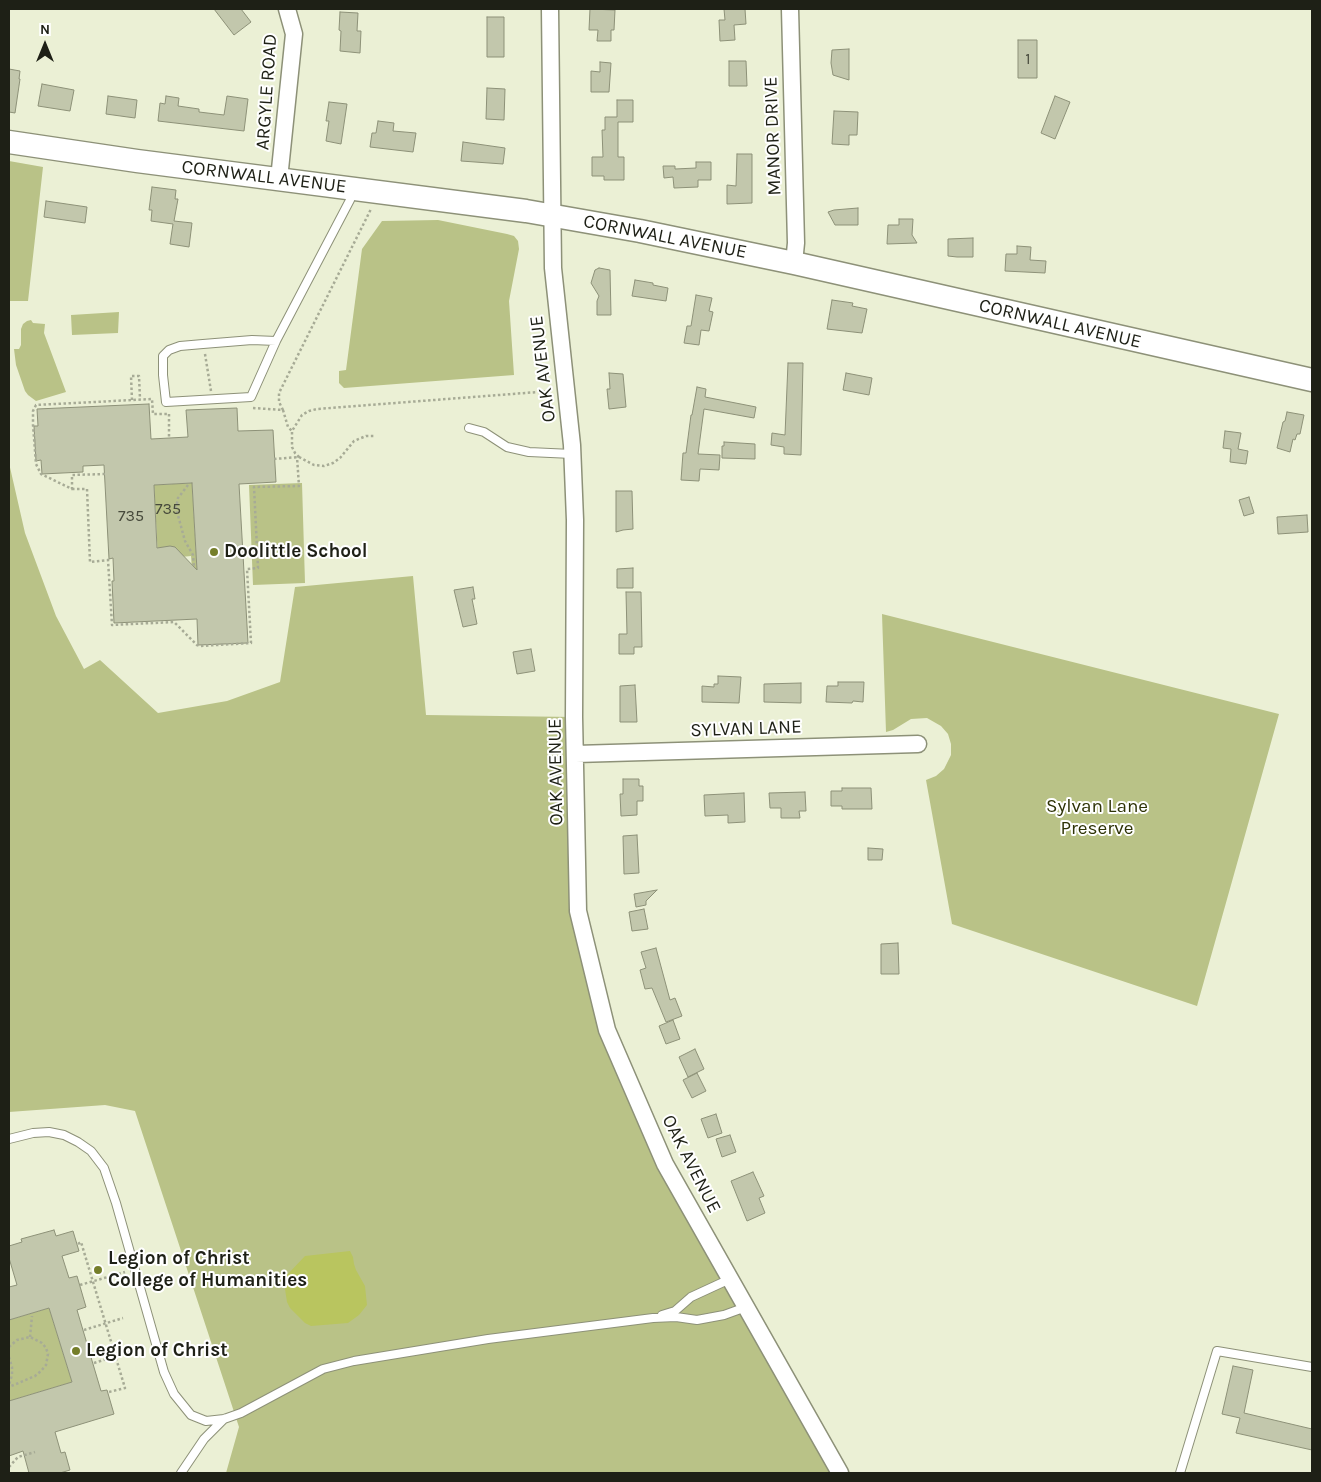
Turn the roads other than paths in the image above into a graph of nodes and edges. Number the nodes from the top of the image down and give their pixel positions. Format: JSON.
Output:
{"nodes":[{"id":1,"x":287,"y":9,"type":"edge"},
{"id":2,"x":550,"y":9,"type":"edge"},
{"id":3,"x":790,"y":9,"type":"edge"},
{"id":4,"x":9,"y":142,"type":"edge"},
{"id":5,"x":279,"y":179,"type":"junction"},
{"id":6,"x":352,"y":188,"type":"junction"},
{"id":7,"x":551,"y":216,"type":"junction"},
{"id":8,"x":794,"y":263,"type":"junction"},
{"id":9,"x":276,"y":341,"type":"junction"},
{"id":10,"x":1312,"y":380,"type":"edge"},
{"id":11,"x":469,"y":428,"type":"dead end"},
{"id":12,"x":572,"y":454,"type":"junction"},
{"id":13,"x":918,"y":744,"type":"dead end"},
{"id":14,"x":576,"y":754,"type":"junction"},
{"id":15,"x":9,"y":1139,"type":"edge"},
{"id":16,"x":730,"y":1279,"type":"junction"},
{"id":17,"x":746,"y":1307,"type":"junction"},
{"id":18,"x":653,"y":1318,"type":"junction"},
{"id":19,"x":1312,"y":1367,"type":"edge"},
{"id":20,"x":224,"y":1419,"type":"junction"},
{"id":21,"x":181,"y":1473,"type":"edge"},
{"id":22,"x":840,"y":1473,"type":"edge"},
{"id":23,"x":1180,"y":1473,"type":"edge"}],
"edges":[{"from":1,"to":5,"type":"street","name":"ARGYLE ROAD"},
{"from":2,"to":7,"type":"street","name":"OAK AVENUE"},
{"from":3,"to":8,"type":"street","name":"MANOR DRIVE"},
{"from":4,"to":5,"type":"street","name":"CORNWALL AVENUE"},
{"from":5,"to":6,"type":"street","name":"CORNWALL AVENUE"},
{"from":6,"to":7,"type":"street","name":"CORNWALL AVENUE"},
{"from":6,"to":9,"type":"lane"},
{"from":7,"to":8,"type":"street","name":"CORNWALL AVENUE"},
{"from":7,"to":12,"type":"street","name":"OAK AVENUE"},
{"from":8,"to":10,"type":"street","name":"CORNWALL AVENUE"},
{"from":9,"to":9,"type":"lane"},
{"from":11,"to":12,"type":"lane"},
{"from":12,"to":14,"type":"street","name":"OAK AVENUE"},
{"from":13,"to":14,"type":"street","name":"SYLVAN LANE"},
{"from":14,"to":16,"type":"street","name":"OAK AVENUE"},
{"from":15,"to":20,"type":"lane"},
{"from":16,"to":17,"type":"street","name":"OAK AVENUE"},
{"from":16,"to":18,"type":"lane"},
{"from":17,"to":18,"type":"lane"},
{"from":17,"to":22,"type":"street","name":"OAK AVENUE"},
{"from":18,"to":20,"type":"lane"},
{"from":19,"to":23,"type":"lane"},
{"from":20,"to":21,"type":"lane"}]}
